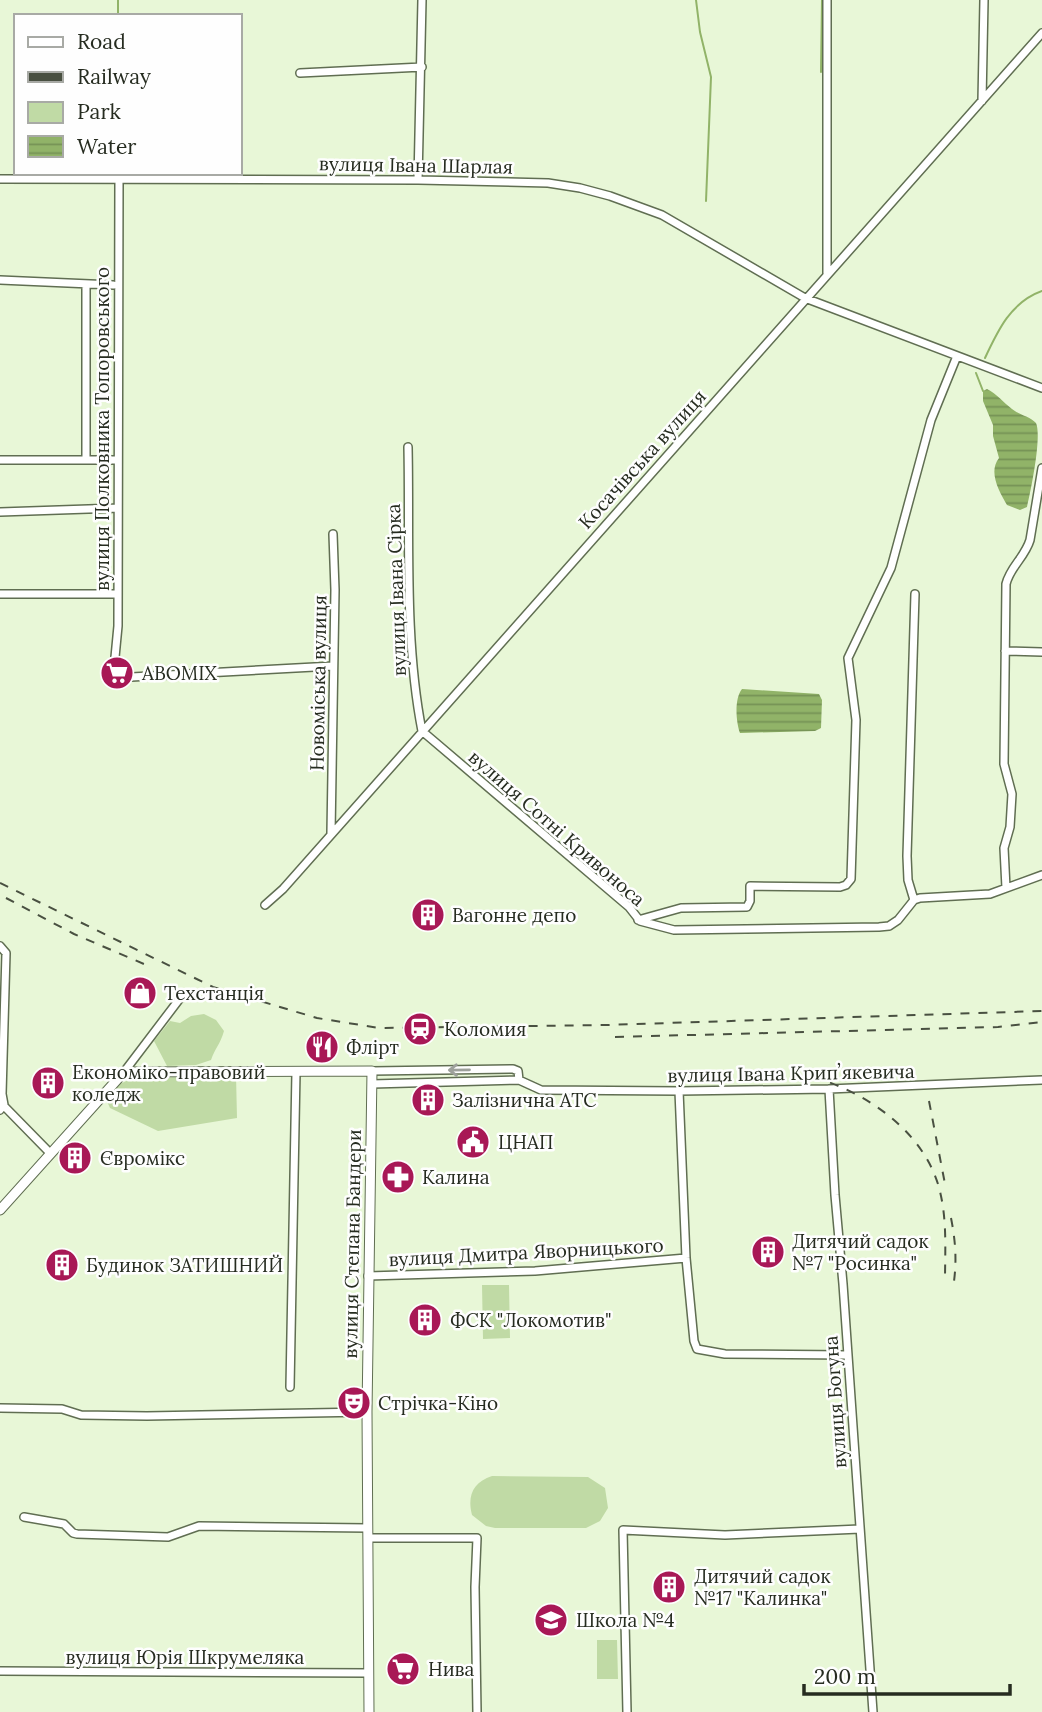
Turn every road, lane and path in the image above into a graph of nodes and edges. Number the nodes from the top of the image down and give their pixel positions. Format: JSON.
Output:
{"nodes":[{"id":1,"x":422,"y":0,"type":"edge"},
{"id":2,"x":827,"y":0,"type":"edge"},
{"id":3,"x":984,"y":0,"type":"edge"},
{"id":4,"x":1042,"y":33,"type":"edge"},
{"id":5,"x":422,"y":67,"type":"junction"},
{"id":6,"x":300,"y":73,"type":"dead end"},
{"id":7,"x":982,"y":100,"type":"junction"},
{"id":8,"x":0,"y":179,"type":"edge"},
{"id":9,"x":119,"y":179,"type":"junction"},
{"id":10,"x":418,"y":180,"type":"junction"},
{"id":11,"x":827,"y":274,"type":"junction"},
{"id":12,"x":0,"y":280,"type":"edge"},
{"id":13,"x":86,"y":284,"type":"junction"},
{"id":14,"x":113,"y":285,"type":"dead end"},
{"id":15,"x":805,"y":298,"type":"junction"},
{"id":16,"x":957,"y":356,"type":"junction"},
{"id":17,"x":1042,"y":388,"type":"edge"},
{"id":18,"x":408,"y":447,"type":"dead end"},
{"id":19,"x":86,"y":459,"type":"junction"},
{"id":20,"x":0,"y":460,"type":"edge"},
{"id":21,"x":118,"y":460,"type":"junction"},
{"id":22,"x":1042,"y":468,"type":"edge"},
{"id":23,"x":118,"y":509,"type":"junction"},
{"id":24,"x":0,"y":512,"type":"edge"},
{"id":25,"x":333,"y":534,"type":"dead end"},
{"id":26,"x":0,"y":594,"type":"edge"},
{"id":27,"x":118,"y":594,"type":"junction"},
{"id":28,"x":915,"y":594,"type":"dead end"},
{"id":29,"x":1005,"y":651,"type":"junction"},
{"id":30,"x":1042,"y":652,"type":"edge"},
{"id":31,"x":333,"y":666,"type":"junction"},
{"id":32,"x":422,"y":731,"type":"junction"},
{"id":33,"x":331,"y":833,"type":"junction"},
{"id":34,"x":1042,"y":875,"type":"edge"},
{"id":35,"x":1006,"y":888,"type":"junction"},
{"id":36,"x":914,"y":900,"type":"junction"},
{"id":37,"x":265,"y":905,"type":"dead end"},
{"id":38,"x":638,"y":920,"type":"junction"},
{"id":39,"x":0,"y":946,"type":"edge"},
{"id":40,"x":181,"y":997,"type":"dead end"},
{"id":41,"x":372,"y":1071,"type":"junction"},
{"id":42,"x":124,"y":1072,"type":"junction"},
{"id":43,"x":296,"y":1072,"type":"junction"},
{"id":44,"x":519,"y":1080,"type":"junction"},
{"id":45,"x":1042,"y":1080,"type":"edge"},
{"id":46,"x":372,"y":1084,"type":"junction"},
{"id":47,"x":829,"y":1089,"type":"junction"},
{"id":48,"x":679,"y":1091,"type":"junction"},
{"id":49,"x":1,"y":1106,"type":"edge"},
{"id":50,"x":50,"y":1153,"type":"junction"},
{"id":51,"x":0,"y":1210,"type":"edge"},
{"id":52,"x":686,"y":1258,"type":"junction"},
{"id":53,"x":368,"y":1276,"type":"junction"},
{"id":54,"x":847,"y":1355,"type":"junction"},
{"id":55,"x":290,"y":1387,"type":"dead end"},
{"id":56,"x":0,"y":1408,"type":"edge"},
{"id":57,"x":366,"y":1412,"type":"junction"},
{"id":58,"x":24,"y":1517,"type":"dead end"},
{"id":59,"x":368,"y":1528,"type":"junction"},
{"id":60,"x":860,"y":1529,"type":"junction"},
{"id":61,"x":368,"y":1538,"type":"junction"},
{"id":62,"x":0,"y":1671,"type":"edge"},
{"id":63,"x":369,"y":1673,"type":"junction"},
{"id":64,"x":369,"y":1712,"type":"edge"},
{"id":65,"x":477,"y":1712,"type":"edge"},
{"id":66,"x":627,"y":1712,"type":"edge"},
{"id":67,"x":873,"y":1712,"type":"edge"}],
"edges":[{"from":1,"to":5,"type":"street"},
{"from":2,"to":11,"type":"street"},
{"from":3,"to":7,"type":"street"},
{"from":4,"to":7,"type":"street","name":"Косачівська вулиця"},
{"from":5,"to":6,"type":"street"},
{"from":5,"to":10,"type":"street"},
{"from":7,"to":11,"type":"street","name":"Косачівська вулиця"},
{"from":8,"to":9,"type":"street","name":"вулиця Івана Шарлая"},
{"from":9,"to":10,"type":"street","name":"вулиця Івана Шарлая"},
{"from":9,"to":21,"type":"street","name":"вулиця Полковника Топоровського"},
{"from":10,"to":15,"type":"street","name":"вулиця Івана Шарлая"},
{"from":11,"to":15,"type":"street","name":"Косачівська вулиця"},
{"from":12,"to":13,"type":"street"},
{"from":13,"to":14,"type":"street"},
{"from":13,"to":19,"type":"street"},
{"from":15,"to":16,"type":"street","name":"вулиця Івана Шарлая"},
{"from":15,"to":32,"type":"street","name":"Косачівська вулиця"},
{"from":16,"to":17,"type":"street","name":"вулиця Івана Шарлая"},
{"from":16,"to":38,"type":"street"},
{"from":18,"to":32,"type":"street","name":"вулиця Івана Сірка"},
{"from":19,"to":20,"type":"street"},
{"from":19,"to":21,"type":"street"},
{"from":21,"to":23,"type":"street","name":"вулиця Полковника Топоровського"},
{"from":22,"to":29,"type":"street"},
{"from":23,"to":24,"type":"street"},
{"from":23,"to":27,"type":"street","name":"вулиця Полковника Топоровського"},
{"from":25,"to":31,"type":"street","name":"Новоміська вулиця"},
{"from":26,"to":27,"type":"street"},
{"from":27,"to":31,"type":"street","name":"вулиця Полковника Топоровського"},
{"from":28,"to":36,"type":"street"},
{"from":29,"to":30,"type":"street"},
{"from":29,"to":35,"type":"street"},
{"from":31,"to":33,"type":"street","name":"Новоміська вулиця"},
{"from":32,"to":33,"type":"street","name":"Косачівська вулиця"},
{"from":32,"to":38,"type":"street","name":"вулиця Сотні Кривоноса"},
{"from":33,"to":37,"type":"street","name":"Косачівська вулиця"},
{"from":34,"to":35,"type":"street"},
{"from":35,"to":36,"type":"street"},
{"from":36,"to":38,"type":"street","name":"вулиця Сотні Кривоноса"},
{"from":39,"to":49,"type":"street"},
{"from":40,"to":42,"type":"street"},
{"from":41,"to":43,"type":"street"},
{"from":44,"to":41,"type":"street","one_way":true},
{"from":41,"to":46,"type":"street","name":"вулиця Степана Бандери"},
{"from":42,"to":43,"type":"street"},
{"from":42,"to":50,"type":"street"},
{"from":43,"to":55,"type":"street"},
{"from":44,"to":46,"type":"street"},
{"from":44,"to":48,"type":"street","name":"вулиця Івана Крипʼякевича"},
{"from":45,"to":47,"type":"street","name":"вулиця Івана Крипʼякевича"},
{"from":46,"to":53,"type":"street","name":"вулиця Степана Бандери"},
{"from":47,"to":48,"type":"street","name":"вулиця Івана Крипʼякевича"},
{"from":47,"to":54,"type":"street","name":"вулиця Богуна"},
{"from":48,"to":52,"type":"street","name":"вулиця Дмитра Яворницького"},
{"from":49,"to":50,"type":"street"},
{"from":50,"to":51,"type":"street"},
{"from":52,"to":53,"type":"street","name":"вулиця Дмитра Яворницького"},
{"from":52,"to":54,"type":"street","name":"вулиця Дмитра Яворницького"},
{"from":53,"to":57,"type":"street","name":"вулиця Степана Бандери"},
{"from":54,"to":60,"type":"street","name":"вулиця Богуна"},
{"from":56,"to":57,"type":"street"},
{"from":57,"to":59,"type":"street","name":"вулиця Степана Бандери"},
{"from":58,"to":59,"type":"street"},
{"from":59,"to":61,"type":"street","name":"вулиця Степана Бандери"},
{"from":60,"to":66,"type":"street"},
{"from":60,"to":67,"type":"street","name":"вулиця Богуна"},
{"from":61,"to":63,"type":"street","name":"вулиця Степана Бандери"},
{"from":61,"to":65,"type":"street"},
{"from":62,"to":63,"type":"street","name":"вулиця Юрія Шкрумеляка"},
{"from":63,"to":64,"type":"street","name":"вулиця Степана Бандери"}]}
